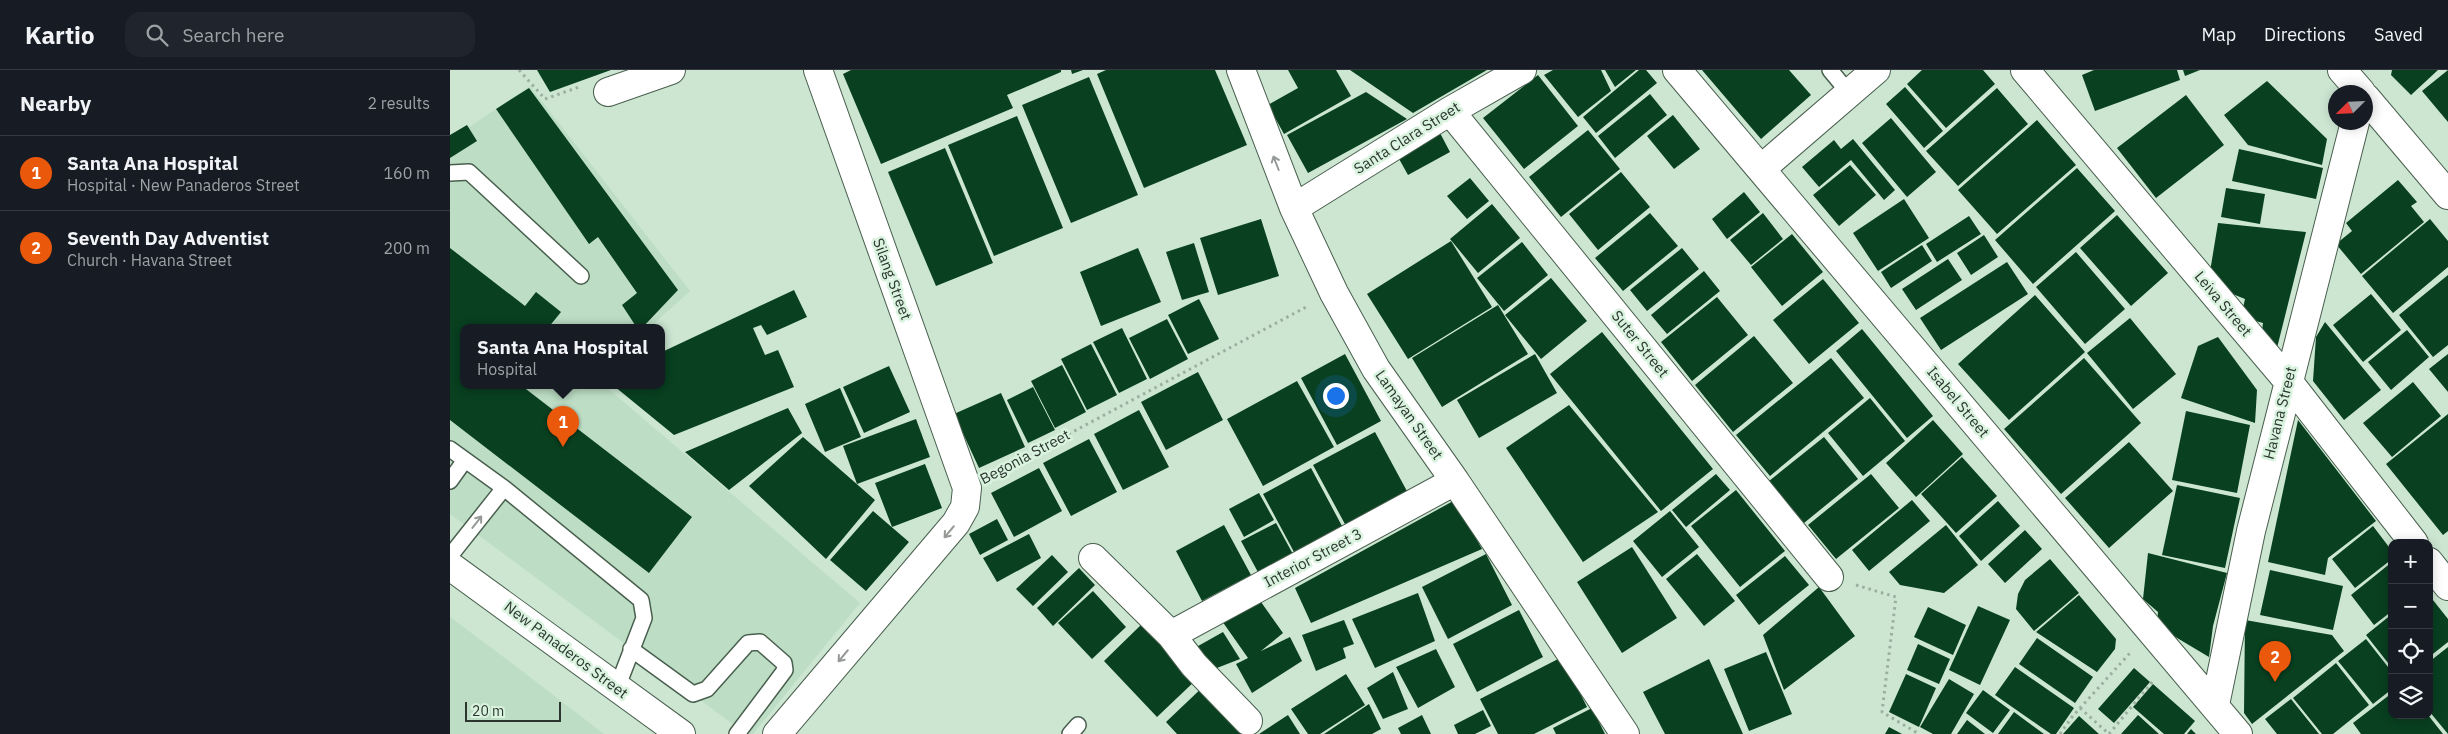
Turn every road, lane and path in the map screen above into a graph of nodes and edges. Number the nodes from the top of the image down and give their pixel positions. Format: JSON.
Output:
{"nodes":[{"id":1,"x":519,"y":70,"type":"edge"},
{"id":2,"x":671,"y":70,"type":"edge"},
{"id":3,"x":818,"y":70,"type":"edge"},
{"id":4,"x":1241,"y":70,"type":"edge"},
{"id":5,"x":1522,"y":70,"type":"edge"},
{"id":6,"x":1677,"y":70,"type":"edge"},
{"id":7,"x":1830,"y":70,"type":"edge"},
{"id":8,"x":1876,"y":70,"type":"edge"},
{"id":9,"x":2025,"y":70,"type":"edge"},
{"id":10,"x":2342,"y":70,"type":"edge"},
{"id":11,"x":2371,"y":70,"type":"edge"},
{"id":12,"x":2356,"y":85,"type":"edge"},
{"id":13,"x":2365,"y":85,"type":"edge"},
{"id":14,"x":608,"y":92,"type":"joint"},
{"id":15,"x":1849,"y":94,"type":"junction"},
{"id":16,"x":2373,"y":106,"type":"edge"},
{"id":17,"x":1450,"y":111,"type":"junction"},
{"id":18,"x":2353,"y":130,"type":"edge"},
{"id":19,"x":1761,"y":169,"type":"junction"},
{"id":20,"x":450,"y":173,"type":"edge"},
{"id":21,"x":2448,"y":195,"type":"edge"},
{"id":22,"x":1294,"y":208,"type":"junction"},
{"id":23,"x":581,"y":276,"type":"dead end"},
{"id":24,"x":1334,"y":293,"type":"junction"},
{"id":25,"x":2288,"y":381,"type":"junction"},
{"id":26,"x":450,"y":449,"type":"edge"},
{"id":27,"x":465,"y":460,"type":"junction"},
{"id":28,"x":450,"y":481,"type":"edge"},
{"id":29,"x":1456,"y":481,"type":"junction"},
{"id":30,"x":504,"y":488,"type":"junction"},
{"id":31,"x":967,"y":488,"type":"junction"},
{"id":32,"x":2411,"y":539,"type":"edge"},
{"id":33,"x":450,"y":556,"type":"edge"},
{"id":34,"x":1092,"y":558,"type":"dead end"},
{"id":35,"x":450,"y":566,"type":"edge"},
{"id":36,"x":2433,"y":567,"type":"edge"},
{"id":37,"x":1829,"y":578,"type":"joint"},
{"id":38,"x":2448,"y":586,"type":"edge"},
{"id":39,"x":2151,"y":629,"type":"junction"},
{"id":40,"x":1171,"y":634,"type":"junction"},
{"id":41,"x":631,"y":649,"type":"junction"},
{"id":42,"x":2173,"y":656,"type":"junction"},
{"id":43,"x":617,"y":688,"type":"junction"},
{"id":44,"x":2215,"y":705,"type":"junction"},
{"id":45,"x":2080,"y":708,"type":"junction"},
{"id":46,"x":1248,"y":721,"type":"dead end"},
{"id":47,"x":681,"y":734,"type":"edge"},
{"id":48,"x":737,"y":734,"type":"edge"},
{"id":49,"x":776,"y":734,"type":"edge"},
{"id":50,"x":1625,"y":734,"type":"edge"},
{"id":51,"x":1919,"y":734,"type":"edge"},
{"id":52,"x":2060,"y":734,"type":"edge"},
{"id":53,"x":2238,"y":734,"type":"edge"}],
"edges":[{"from":1,"to":14,"type":"path"},
{"from":2,"to":14,"type":"street"},
{"from":3,"to":31,"type":"street","name":"Silang Street"},
{"from":22,"to":4,"type":"street","name":"Lamayan Street","one_way":true},
{"from":5,"to":17,"type":"street","name":"Santa Clara Street"},
{"from":6,"to":19,"type":"street","name":"Isabel Street"},
{"from":7,"to":15,"type":"lane"},
{"from":8,"to":15,"type":"street"},
{"from":9,"to":25,"type":"street","name":"Leiva Street"},
{"from":10,"to":12,"type":"street"},
{"from":11,"to":13,"type":"street"},
{"from":15,"to":19,"type":"street"},
{"from":16,"to":21,"type":"street"},
{"from":17,"to":22,"type":"street","name":"Santa Clara Street"},
{"from":17,"to":37,"type":"street","name":"Suter Street"},
{"from":18,"to":25,"type":"street","name":"Havana Street"},
{"from":19,"to":39,"type":"street","name":"Isabel Street"},
{"from":20,"to":23,"type":"lane"},
{"from":22,"to":24,"type":"street","name":"Lamayan Street"},
{"from":24,"to":29,"type":"street","name":"Lamayan Street"},
{"from":24,"to":31,"type":"path","name":"Begonia Street"},
{"from":25,"to":32,"type":"street","name":"Leiva Street"},
{"from":25,"to":44,"type":"street","name":"Havana Street"},
{"from":26,"to":27,"type":"lane"},
{"from":27,"to":28,"type":"lane"},
{"from":27,"to":30,"type":"lane"},
{"from":29,"to":40,"type":"street","name":"Interior Street 3"},
{"from":29,"to":50,"type":"street","name":"Lamayan Street"},
{"from":33,"to":30,"type":"lane","one_way":true},
{"from":30,"to":41,"type":"lane"},
{"from":31,"to":49,"type":"street","name":"Begonia Street","one_way":true},
{"from":34,"to":40,"type":"street"},
{"from":35,"to":43,"type":"street","name":"New Panaderos Street"},
{"from":36,"to":38,"type":"street"},
{"from":37,"to":51,"type":"path"},
{"from":39,"to":42,"type":"street","name":"Isabel Street"},
{"from":39,"to":45,"type":"path"},
{"from":40,"to":46,"type":"street"},
{"from":41,"to":43,"type":"lane"},
{"from":41,"to":48,"type":"lane"},
{"from":42,"to":44,"type":"street","name":"Isabel Street"},
{"from":42,"to":45,"type":"path"},
{"from":43,"to":47,"type":"street","name":"New Panaderos Street"},
{"from":44,"to":53,"type":"street","name":"Isabel Street"},
{"from":45,"to":52,"type":"path"}]}
